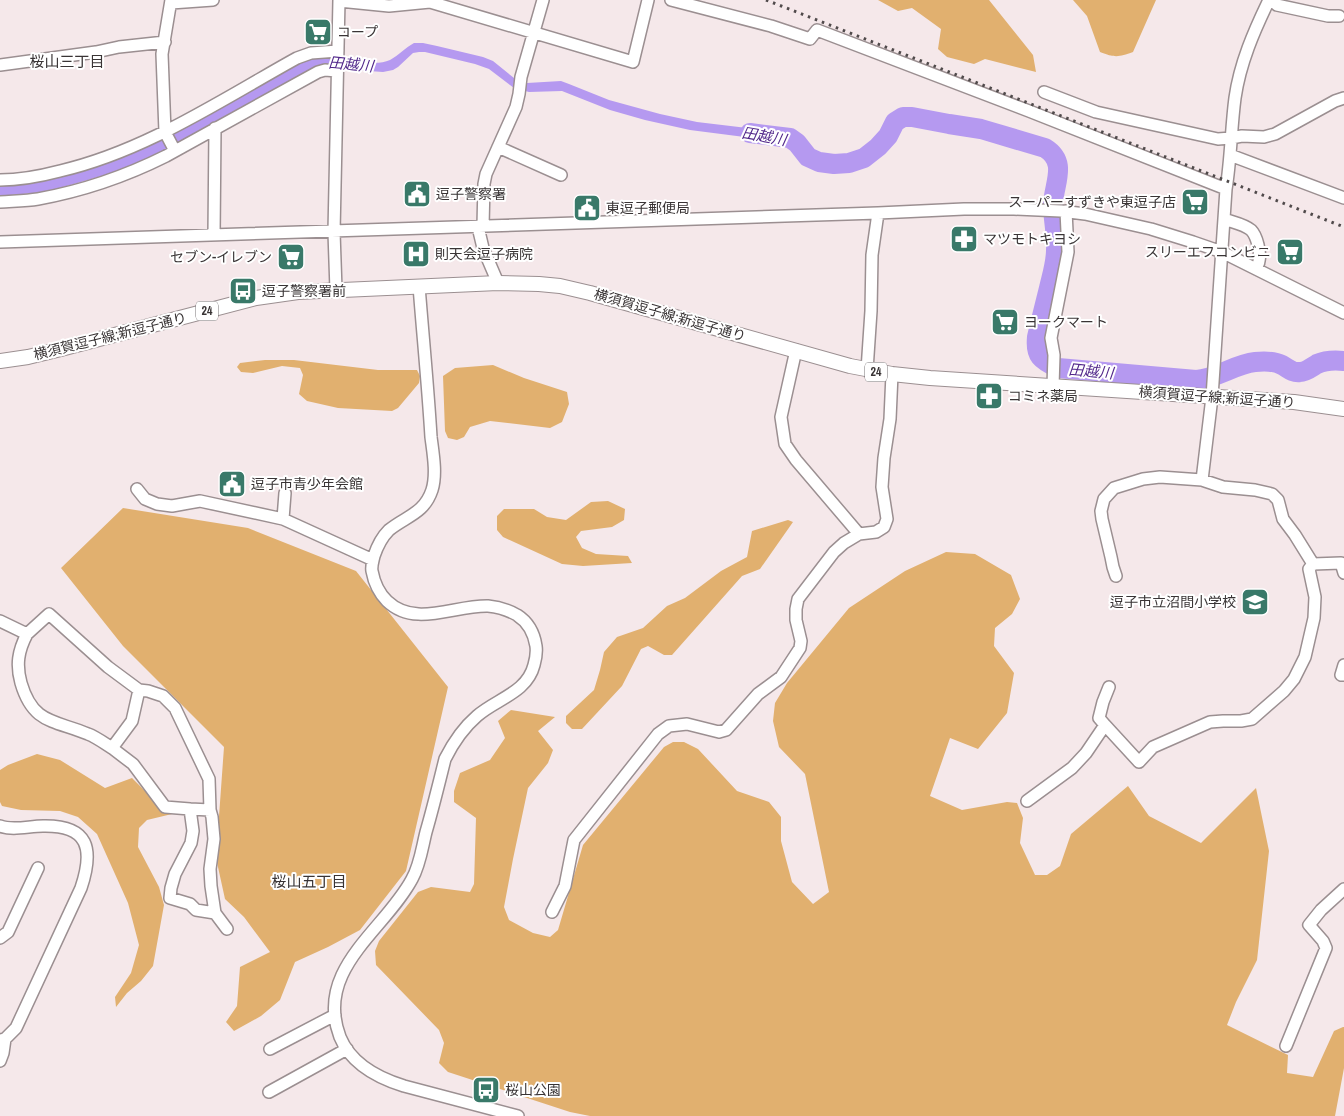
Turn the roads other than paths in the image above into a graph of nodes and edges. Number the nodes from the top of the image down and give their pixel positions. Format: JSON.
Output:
{"nodes":[{"id":1,"x":213,"y":0,"type":"edge"},
{"id":2,"x":339,"y":0,"type":"edge"},
{"id":3,"x":543,"y":0,"type":"edge"},
{"id":4,"x":648,"y":0,"type":"edge"},
{"id":5,"x":671,"y":0,"type":"edge"},
{"id":6,"x":1270,"y":0,"type":"edge"},
{"id":7,"x":171,"y":2,"type":"edge"},
{"id":8,"x":697,"y":3,"type":"edge"},
{"id":9,"x":1339,"y":16,"type":"dead end"},
{"id":10,"x":534,"y":32,"type":"junction"},
{"id":11,"x":165,"y":42,"type":"junction"},
{"id":12,"x":338,"y":52,"type":"junction"},
{"id":13,"x":0,"y":65,"type":"edge"},
{"id":14,"x":337,"y":70,"type":"junction"},
{"id":15,"x":1044,"y":92,"type":"dead end"},
{"id":16,"x":1344,"y":98,"type":"edge"},
{"id":17,"x":216,"y":128,"type":"junction"},
{"id":18,"x":166,"y":133,"type":"junction"},
{"id":19,"x":1231,"y":138,"type":"junction"},
{"id":20,"x":498,"y":147,"type":"junction"},
{"id":21,"x":175,"y":150,"type":"junction"},
{"id":22,"x":1230,"y":155,"type":"junction"},
{"id":23,"x":560,"y":174,"type":"dead end"},
{"id":24,"x":0,"y":180,"type":"edge"},
{"id":25,"x":1226,"y":189,"type":"junction"},
{"id":26,"x":1344,"y":198,"type":"edge"},
{"id":27,"x":0,"y":202,"type":"edge"},
{"id":28,"x":1064,"y":211,"type":"junction"},
{"id":29,"x":878,"y":213,"type":"junction"},
{"id":30,"x":1224,"y":219,"type":"junction"},
{"id":31,"x":480,"y":226,"type":"junction"},
{"id":32,"x":334,"y":232,"type":"junction"},
{"id":33,"x":214,"y":235,"type":"junction"},
{"id":34,"x":0,"y":242,"type":"edge"},
{"id":35,"x":1222,"y":252,"type":"junction"},
{"id":36,"x":1256,"y":269,"type":"junction"},
{"id":37,"x":498,"y":283,"type":"junction"},
{"id":38,"x":419,"y":286,"type":"junction"},
{"id":39,"x":336,"y":290,"type":"junction"},
{"id":40,"x":1344,"y":313,"type":"edge"},
{"id":41,"x":796,"y":350,"type":"junction"},
{"id":42,"x":0,"y":361,"type":"edge"},
{"id":43,"x":867,"y":370,"type":"junction"},
{"id":44,"x":892,"y":374,"type":"junction"},
{"id":45,"x":1052,"y":386,"type":"junction"},
{"id":46,"x":1212,"y":397,"type":"junction"},
{"id":47,"x":1344,"y":408,"type":"edge"},
{"id":48,"x":1202,"y":480,"type":"junction"},
{"id":49,"x":137,"y":489,"type":"dead end"},
{"id":50,"x":285,"y":493,"type":"dead end"},
{"id":51,"x":283,"y":519,"type":"junction"},
{"id":52,"x":859,"y":534,"type":"junction"},
{"id":53,"x":373,"y":560,"type":"junction"},
{"id":54,"x":1313,"y":564,"type":"junction"},
{"id":55,"x":1344,"y":572,"type":"edge"},
{"id":56,"x":1116,"y":576,"type":"dead end"},
{"id":57,"x":0,"y":621,"type":"edge"},
{"id":58,"x":27,"y":634,"type":"junction"},
{"id":59,"x":1344,"y":665,"type":"edge"},
{"id":60,"x":1344,"y":675,"type":"edge"},
{"id":61,"x":1109,"y":687,"type":"dead end"},
{"id":62,"x":139,"y":690,"type":"junction"},
{"id":63,"x":1105,"y":725,"type":"junction"},
{"id":64,"x":112,"y":748,"type":"junction"},
{"id":65,"x":1026,"y":801,"type":"dead end"},
{"id":66,"x":190,"y":809,"type":"junction"},
{"id":67,"x":210,"y":810,"type":"junction"},
{"id":68,"x":0,"y":826,"type":"edge"},
{"id":69,"x":38,"y":868,"type":"dead end"},
{"id":70,"x":1344,"y":889,"type":"edge"},
{"id":71,"x":552,"y":912,"type":"dead end"},
{"id":72,"x":215,"y":913,"type":"junction"},
{"id":73,"x":227,"y":929,"type":"dead end"},
{"id":74,"x":0,"y":938,"type":"edge"},
{"id":75,"x":335,"y":1015,"type":"junction"},
{"id":76,"x":3,"y":1039,"type":"edge"},
{"id":77,"x":1286,"y":1046,"type":"dead end"},
{"id":78,"x":270,"y":1049,"type":"dead end"},
{"id":79,"x":347,"y":1049,"type":"junction"},
{"id":80,"x":0,"y":1061,"type":"edge"},
{"id":81,"x":269,"y":1092,"type":"dead end"},
{"id":82,"x":518,"y":1116,"type":"edge"}],
"edges":[{"from":1,"to":7,"type":"street"},
{"from":2,"to":10,"type":"street"},
{"from":2,"to":12,"type":"street"},
{"from":3,"to":10,"type":"street"},
{"from":4,"to":10,"type":"street"},
{"from":5,"to":8,"type":"street"},
{"from":6,"to":9,"type":"street"},
{"from":6,"to":19,"type":"street"},
{"from":7,"to":11,"type":"street"},
{"from":8,"to":25,"type":"street"},
{"from":10,"to":20,"type":"street"},
{"from":11,"to":13,"type":"street"},
{"from":11,"to":18,"type":"street"},
{"from":12,"to":14,"type":"street"},
{"from":12,"to":18,"type":"street"},
{"from":14,"to":17,"type":"street"},
{"from":14,"to":32,"type":"street"},
{"from":15,"to":19,"type":"street"},
{"from":16,"to":19,"type":"street"},
{"from":17,"to":21,"type":"street"},
{"from":17,"to":33,"type":"street"},
{"from":18,"to":21,"type":"street"},
{"from":18,"to":24,"type":"street"},
{"from":19,"to":22,"type":"street"},
{"from":20,"to":23,"type":"street"},
{"from":20,"to":31,"type":"street"},
{"from":21,"to":27,"type":"street"},
{"from":22,"to":25,"type":"street"},
{"from":22,"to":26,"type":"street"},
{"from":25,"to":30,"type":"street"},
{"from":28,"to":29,"type":"street"},
{"from":28,"to":35,"type":"street"},
{"from":28,"to":45,"type":"street"},
{"from":29,"to":31,"type":"street"},
{"from":29,"to":43,"type":"street"},
{"from":30,"to":35,"type":"street"},
{"from":30,"to":36,"type":"street"},
{"from":31,"to":32,"type":"street"},
{"from":31,"to":37,"type":"street"},
{"from":32,"to":33,"type":"street"},
{"from":32,"to":39,"type":"street"},
{"from":33,"to":34,"type":"street"},
{"from":35,"to":36,"type":"street"},
{"from":35,"to":46,"type":"street"},
{"from":36,"to":40,"type":"street"},
{"from":37,"to":38,"type":"main road","name":"横須賀逗子線;新逗子通り","number":"24"},
{"from":37,"to":41,"type":"main road","name":"横須賀逗子線;新逗子通り","number":"24"},
{"from":38,"to":39,"type":"main road","name":"横須賀逗子線;新逗子通り","number":"24"},
{"from":38,"to":53,"type":"street"},
{"from":39,"to":42,"type":"main road","name":"横須賀逗子線;新逗子通り","number":"24"},
{"from":41,"to":43,"type":"main road","name":"横須賀逗子線;新逗子通り","number":"24"},
{"from":41,"to":52,"type":"street"},
{"from":43,"to":44,"type":"main road","name":"横須賀逗子線;新逗子通り","number":"24"},
{"from":44,"to":45,"type":"main road","name":"横須賀逗子線;新逗子通り","number":"24"},
{"from":44,"to":52,"type":"street"},
{"from":45,"to":46,"type":"main road","name":"横須賀逗子線;新逗子通り","number":"24"},
{"from":46,"to":47,"type":"main road","name":"横須賀逗子線;新逗子通り","number":"24"},
{"from":46,"to":48,"type":"street"},
{"from":48,"to":54,"type":"street"},
{"from":48,"to":56,"type":"street"},
{"from":49,"to":51,"type":"street"},
{"from":50,"to":51,"type":"street"},
{"from":51,"to":53,"type":"street"},
{"from":52,"to":71,"type":"street"},
{"from":53,"to":75,"type":"street"},
{"from":54,"to":55,"type":"street"},
{"from":54,"to":63,"type":"street"},
{"from":57,"to":58,"type":"street"},
{"from":58,"to":62,"type":"street"},
{"from":58,"to":64,"type":"street"},
{"from":59,"to":60,"type":"street"},
{"from":61,"to":63,"type":"street"},
{"from":62,"to":64,"type":"street"},
{"from":62,"to":67,"type":"street"},
{"from":63,"to":65,"type":"street"},
{"from":64,"to":66,"type":"street"},
{"from":66,"to":67,"type":"street"},
{"from":66,"to":72,"type":"street"},
{"from":67,"to":72,"type":"street"},
{"from":68,"to":76,"type":"street"},
{"from":69,"to":74,"type":"street"},
{"from":70,"to":77,"type":"street"},
{"from":72,"to":73,"type":"street"},
{"from":75,"to":78,"type":"street"},
{"from":75,"to":79,"type":"street"},
{"from":76,"to":80,"type":"street"},
{"from":79,"to":81,"type":"street"},
{"from":79,"to":82,"type":"street"}]}
